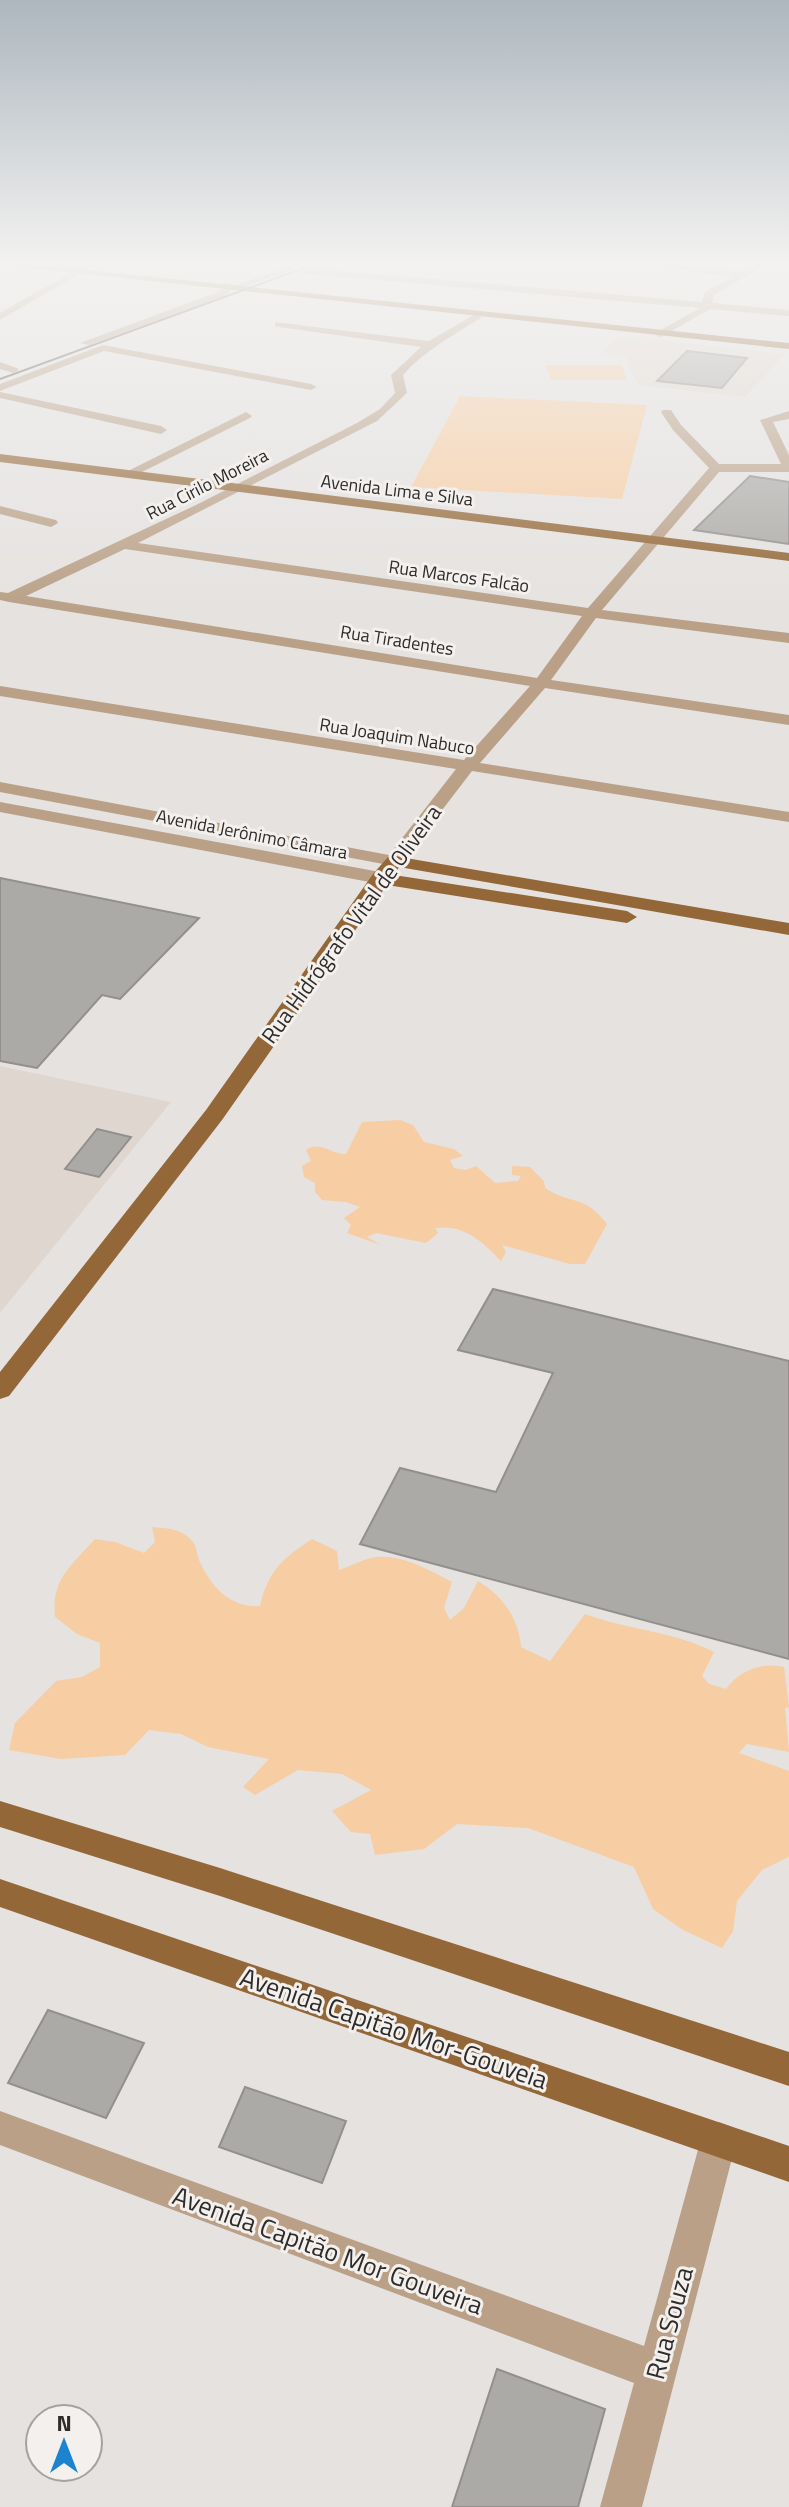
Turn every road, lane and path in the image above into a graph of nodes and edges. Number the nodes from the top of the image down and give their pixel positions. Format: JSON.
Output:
{"nodes":[{"id":1,"x":26,"y":378,"type":"edge"},
{"id":2,"x":263,"y":378,"type":"edge"},
{"id":3,"x":398,"y":378,"type":"edge"},
{"id":4,"x":311,"y":387,"type":"dead end"},
{"id":5,"x":0,"y":388,"type":"edge"},
{"id":6,"x":0,"y":395,"type":"edge"},
{"id":7,"x":667,"y":412,"type":"dead end"},
{"id":8,"x":789,"y":415,"type":"edge"},
{"id":9,"x":246,"y":416,"type":"dead end"},
{"id":10,"x":161,"y":430,"type":"dead end"},
{"id":11,"x":0,"y":458,"type":"edge"},
{"id":12,"x":715,"y":468,"type":"junction"},
{"id":13,"x":789,"y":468,"type":"edge"},
{"id":14,"x":128,"y":474,"type":"junction"},
{"id":15,"x":240,"y":489,"type":"junction"},
{"id":16,"x":0,"y":510,"type":"edge"},
{"id":17,"x":51,"y":523,"type":"dead end"},
{"id":18,"x":655,"y":540,"type":"junction"},
{"id":19,"x":124,"y":545,"type":"junction"},
{"id":20,"x":789,"y":557,"type":"edge"},
{"id":21,"x":3,"y":599,"type":"edge"},
{"id":22,"x":592,"y":613,"type":"junction"},
{"id":23,"x":789,"y":638,"type":"edge"},
{"id":24,"x":541,"y":683,"type":"junction"},
{"id":25,"x":0,"y":691,"type":"edge"},
{"id":26,"x":789,"y":720,"type":"edge"},
{"id":27,"x":466,"y":768,"type":"junction"},
{"id":28,"x":0,"y":787,"type":"edge"},
{"id":29,"x":0,"y":807,"type":"edge"},
{"id":30,"x":789,"y":817,"type":"edge"},
{"id":31,"x":387,"y":870,"type":"junction"},
{"id":32,"x":789,"y":929,"type":"edge"},
{"id":33,"x":789,"y":945,"type":"edge"},
{"id":34,"x":0,"y":1390,"type":"edge"},
{"id":35,"x":0,"y":1814,"type":"edge"},
{"id":36,"x":0,"y":1893,"type":"edge"},
{"id":37,"x":789,"y":2069,"type":"edge"},
{"id":38,"x":0,"y":2128,"type":"edge"},
{"id":39,"x":719,"y":2139,"type":"junction"},
{"id":40,"x":789,"y":2164,"type":"edge"},
{"id":41,"x":656,"y":2371,"type":"junction"},
{"id":42,"x":621,"y":2507,"type":"edge"}],
"edges":[{"from":1,"to":5,"type":"street"},
{"from":2,"to":4,"type":"street"},
{"from":3,"to":15,"type":"street","name":"Rua Cirilo Moreira"},
{"from":6,"to":10,"type":"street"},
{"from":7,"to":12,"type":"street"},
{"from":8,"to":13,"type":"street"},
{"from":9,"to":14,"type":"street"},
{"from":11,"to":14,"type":"main road","name":"Avenida Lima e Silva"},
{"from":12,"to":13,"type":"street"},
{"from":12,"to":18,"type":"street","name":"Rua Hidrógrafo Vital de Oliveira"},
{"from":14,"to":15,"type":"main road","name":"Avenida Lima e Silva"},
{"from":15,"to":18,"type":"main road","name":"Avenida Lima e Silva"},
{"from":15,"to":19,"type":"street","name":"Rua Cirilo Moreira"},
{"from":16,"to":17,"type":"street"},
{"from":18,"to":20,"type":"main road","name":"Avenida Lima e Silva"},
{"from":18,"to":22,"type":"street","name":"Rua Hidrógrafo Vital de Oliveira"},
{"from":19,"to":21,"type":"street","name":"Rua Cirilo Moreira"},
{"from":19,"to":22,"type":"street","name":"Rua Marcos Falcão"},
{"from":21,"to":24,"type":"street","name":"Rua Tiradentes"},
{"from":22,"to":23,"type":"street","name":"Rua Marcos Falcão"},
{"from":22,"to":24,"type":"street","name":"Rua Hidrógrafo Vital de Oliveira"},
{"from":24,"to":26,"type":"street","name":"Rua Tiradentes"},
{"from":24,"to":27,"type":"street","name":"Rua Hidrógrafo Vital de Oliveira"},
{"from":25,"to":27,"type":"street","name":"Rua Joaquim Nabuco"},
{"from":27,"to":30,"type":"street","name":"Rua Joaquim Nabuco"},
{"from":27,"to":31,"type":"street","name":"Rua Hidrógrafo Vital de Oliveira"},
{"from":28,"to":31,"type":"street","name":"Avenida Jerônimo Câmara"},
{"from":29,"to":31,"type":"street","name":"Avenida Jerônimo Câmara"},
{"from":31,"to":32,"type":"main road","name":"Avenida Jerônimo Câmara"},
{"from":31,"to":33,"type":"main road","name":"Avenida Jerônimo Câmara"},
{"from":31,"to":34,"type":"main road","name":"Rua Hidrógrafo Vital de Oliveira"},
{"from":35,"to":37,"type":"main road"},
{"from":36,"to":39,"type":"main road","name":"Avenida Capitão Mor-Gouveia"},
{"from":38,"to":41,"type":"street","name":"Avenida Capitão Mor Gouveira"},
{"from":39,"to":40,"type":"main road","name":"Avenida Capitão Mor-Gouveia"},
{"from":39,"to":41,"type":"street","name":"Rua Souza"},
{"from":41,"to":42,"type":"street","name":"Rua Souza"}]}
